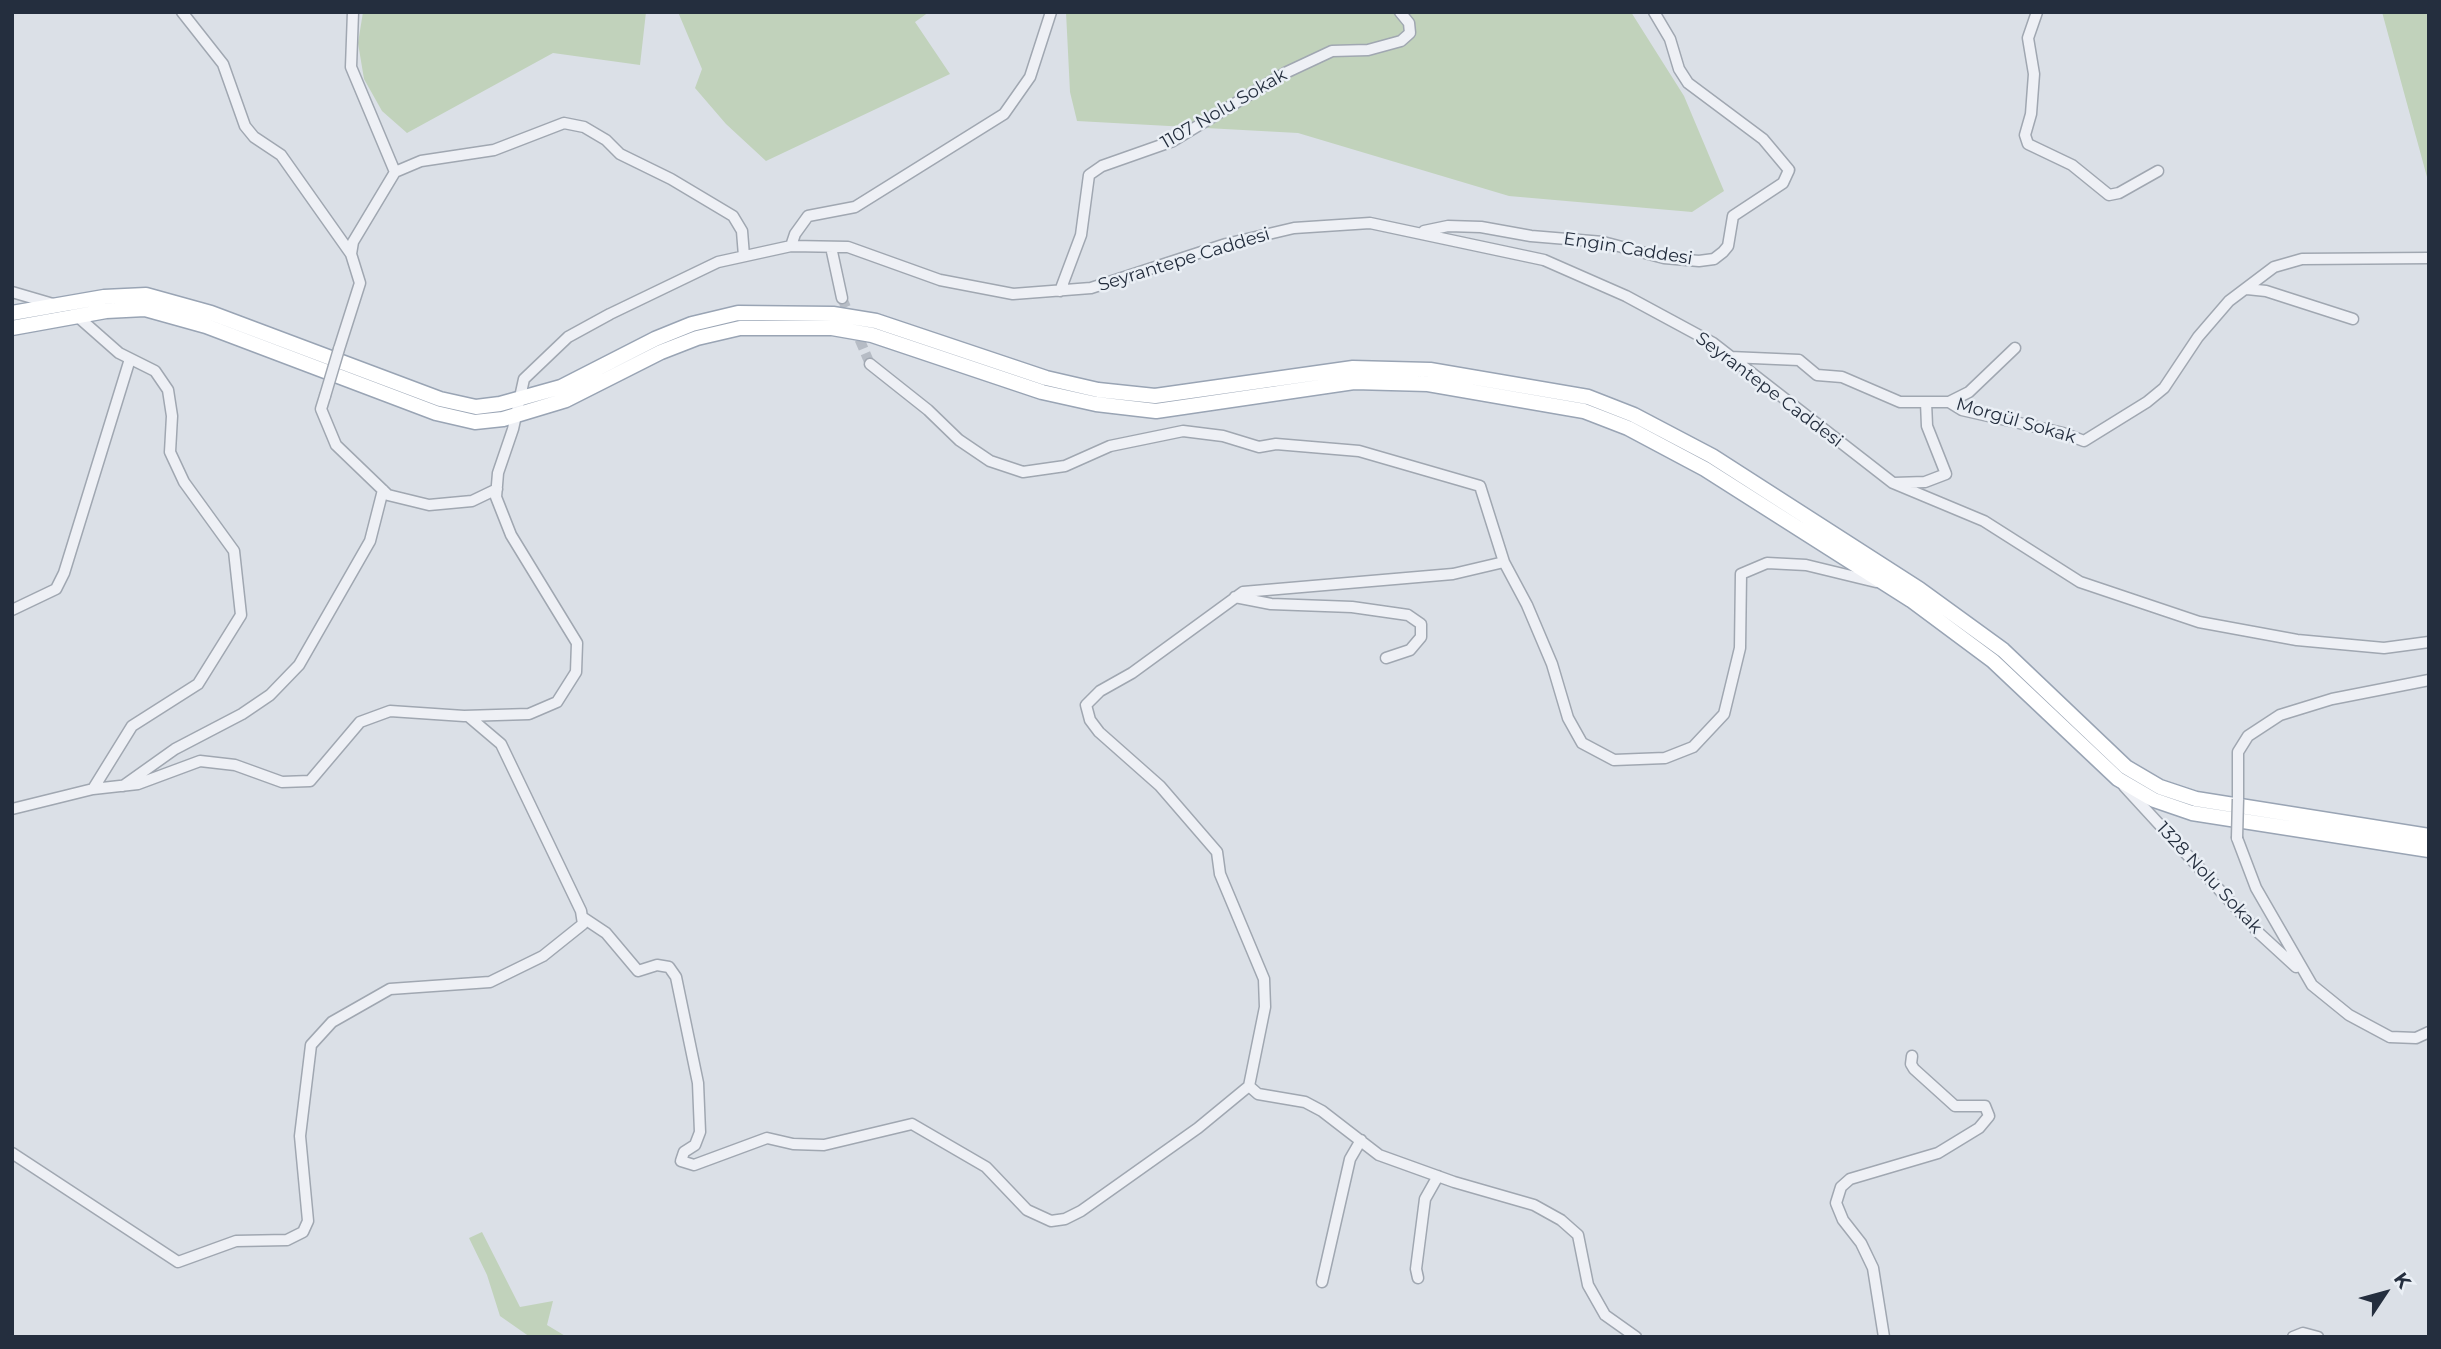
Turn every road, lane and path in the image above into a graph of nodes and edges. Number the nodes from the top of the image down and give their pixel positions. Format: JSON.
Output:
{"nodes":[{"id":1,"x":181,"y":12,"type":"edge"},
{"id":2,"x":352,"y":12,"type":"edge"},
{"id":3,"x":1051,"y":12,"type":"edge"},
{"id":4,"x":1400,"y":12,"type":"edge"},
{"id":5,"x":1654,"y":12,"type":"edge"},
{"id":6,"x":2037,"y":12,"type":"edge"},
{"id":7,"x":2158,"y":171,"type":"dead end"},
{"id":8,"x":395,"y":172,"type":"junction"},
{"id":9,"x":1418,"y":232,"type":"junction"},
{"id":10,"x":791,"y":246,"type":"junction"},
{"id":11,"x":831,"y":247,"type":"junction"},
{"id":12,"x":351,"y":254,"type":"junction"},
{"id":13,"x":744,"y":256,"type":"junction"},
{"id":14,"x":2429,"y":258,"type":"edge"},
{"id":15,"x":2247,"y":289,"type":"junction"},
{"id":16,"x":1060,"y":290,"type":"junction"},
{"id":17,"x":12,"y":292,"type":"edge"},
{"id":18,"x":842,"y":298,"type":"tunnel mouth"},
{"id":19,"x":59,"y":305,"type":"junction"},
{"id":20,"x":12,"y":313,"type":"edge"},
{"id":21,"x":77,"y":316,"type":"junction"},
{"id":22,"x":2353,"y":319,"type":"dead end"},
{"id":23,"x":12,"y":328,"type":"edge"},
{"id":24,"x":2015,"y":348,"type":"dead end"},
{"id":25,"x":1730,"y":357,"type":"junction"},
{"id":26,"x":130,"y":359,"type":"junction"},
{"id":27,"x":870,"y":363,"type":"tunnel mouth"},
{"id":28,"x":520,"y":399,"type":"junction"},
{"id":29,"x":1926,"y":402,"type":"junction"},
{"id":30,"x":1948,"y":402,"type":"junction"},
{"id":31,"x":516,"y":415,"type":"junction"},
{"id":32,"x":1893,"y":483,"type":"junction"},
{"id":33,"x":497,"y":489,"type":"junction"},
{"id":34,"x":383,"y":490,"type":"junction"},
{"id":35,"x":1504,"y":562,"type":"junction"},
{"id":36,"x":1886,"y":585,"type":"junction"},
{"id":37,"x":1236,"y":597,"type":"junction"},
{"id":38,"x":12,"y":610,"type":"edge"},
{"id":39,"x":2429,"y":642,"type":"edge"},
{"id":40,"x":1386,"y":658,"type":"dead end"},
{"id":41,"x":2429,"y":680,"type":"edge"},
{"id":42,"x":468,"y":716,"type":"junction"},
{"id":43,"x":2116,"y":776,"type":"junction"},
{"id":44,"x":123,"y":786,"type":"junction"},
{"id":45,"x":93,"y":789,"type":"junction"},
{"id":46,"x":12,"y":809,"type":"edge"},
{"id":47,"x":2429,"y":836,"type":"edge"},
{"id":48,"x":2429,"y":850,"type":"edge"},
{"id":49,"x":582,"y":917,"type":"junction"},
{"id":50,"x":2306,"y":976,"type":"junction"},
{"id":51,"x":2429,"y":1032,"type":"edge"},
{"id":52,"x":1912,"y":1056,"type":"dead end"},
{"id":53,"x":1249,"y":1086,"type":"junction"},
{"id":54,"x":1361,"y":1140,"type":"junction"},
{"id":55,"x":12,"y":1153,"type":"edge"},
{"id":56,"x":1437,"y":1177,"type":"junction"},
{"id":57,"x":1418,"y":1278,"type":"dead end"},
{"id":58,"x":1322,"y":1282,"type":"dead end"},
{"id":59,"x":1636,"y":1337,"type":"edge"},
{"id":60,"x":1884,"y":1337,"type":"edge"},
{"id":61,"x":2293,"y":1337,"type":"edge"},
{"id":62,"x":2318,"y":1337,"type":"edge"}],
"edges":[{"from":1,"to":12,"type":"street"},
{"from":2,"to":8,"type":"street"},
{"from":3,"to":10,"type":"street"},
{"from":4,"to":16,"type":"street","name":"1107 Nolu Sokak"},
{"from":5,"to":9,"type":"street","name":"Engin Caddesi"},
{"from":6,"to":7,"type":"street"},
{"from":8,"to":12,"type":"street"},
{"from":8,"to":13,"type":"street"},
{"from":9,"to":16,"type":"street","name":"Seyrantepe Caddesi"},
{"from":9,"to":25,"type":"street","name":"Seyrantepe Caddesi"},
{"from":10,"to":11,"type":"street","name":"Seyrantepe Caddesi"},
{"from":10,"to":13,"type":"street","name":"Seyrantepe Caddesi"},
{"from":11,"to":16,"type":"street","name":"Seyrantepe Caddesi"},
{"from":11,"to":18,"type":"street"},
{"from":12,"to":34,"type":"street","bridge":true},
{"from":13,"to":28,"type":"street","name":"Seyrantepe Caddesi"},
{"from":14,"to":15,"type":"street","name":"Morgül Sokak"},
{"from":15,"to":22,"type":"street"},
{"from":15,"to":30,"type":"street","name":"Morgül Sokak"},
{"from":17,"to":19,"type":"street"},
{"from":19,"to":20,"type":"main road"},
{"from":19,"to":28,"type":"main road"},
{"from":21,"to":23,"type":"main road"},
{"from":21,"to":26,"type":"street"},
{"from":21,"to":31,"type":"main road"},
{"from":24,"to":30,"type":"street","name":"Morgül Sokak"},
{"from":25,"to":29,"type":"street"},
{"from":25,"to":32,"type":"street","name":"Seyrantepe Caddesi"},
{"from":26,"to":38,"type":"street"},
{"from":26,"to":45,"type":"street"},
{"from":27,"to":35,"type":"street"},
{"from":28,"to":31,"type":"street","name":"Seyrantepe Caddesi"},
{"from":28,"to":47,"type":"main road"},
{"from":29,"to":30,"type":"street"},
{"from":29,"to":32,"type":"street"},
{"from":31,"to":33,"type":"street","name":"Seyrantepe Caddesi"},
{"from":31,"to":36,"type":"main road"},
{"from":32,"to":39,"type":"street","name":"Seyrantepe Caddesi"},
{"from":33,"to":34,"type":"street"},
{"from":33,"to":42,"type":"street","name":"Seyrantepe Caddesi"},
{"from":34,"to":44,"type":"street"},
{"from":35,"to":36,"type":"street"},
{"from":35,"to":37,"type":"street"},
{"from":36,"to":43,"type":"main road"},
{"from":37,"to":40,"type":"street"},
{"from":37,"to":53,"type":"street"},
{"from":41,"to":50,"type":"street","bridge":true},
{"from":42,"to":44,"type":"street","name":"Seyrantepe Caddesi"},
{"from":42,"to":49,"type":"street"},
{"from":43,"to":48,"type":"main road"},
{"from":43,"to":50,"type":"street","name":"1328 Nolu Sokak"},
{"from":44,"to":45,"type":"street","name":"Seyrantepe Caddesi"},
{"from":45,"to":46,"type":"street","name":"Seyrantepe Caddesi"},
{"from":49,"to":53,"type":"street"},
{"from":49,"to":55,"type":"street"},
{"from":50,"to":51,"type":"street"},
{"from":52,"to":60,"type":"street"},
{"from":53,"to":54,"type":"street"},
{"from":54,"to":56,"type":"street"},
{"from":54,"to":58,"type":"street"},
{"from":56,"to":57,"type":"street"},
{"from":56,"to":59,"type":"street"},
{"from":61,"to":62,"type":"street"}]}
